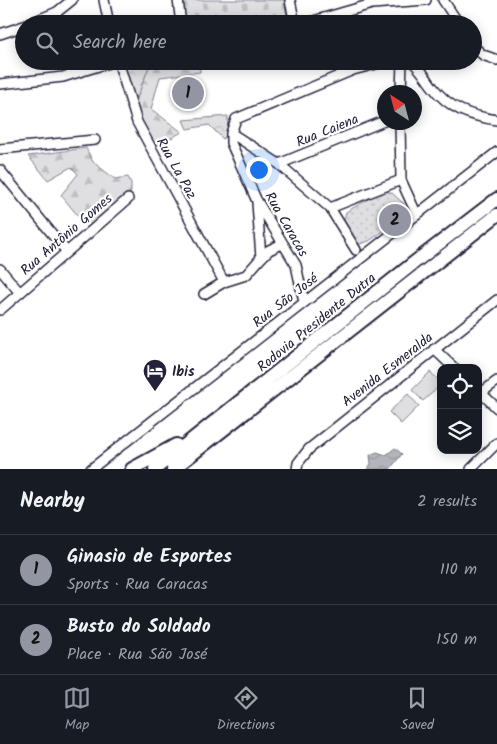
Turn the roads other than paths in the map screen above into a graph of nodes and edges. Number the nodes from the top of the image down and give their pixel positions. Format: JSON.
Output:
{"nodes":[{"id":1,"x":72,"y":0,"type":"edge"},
{"id":2,"x":104,"y":0,"type":"edge"},
{"id":3,"x":178,"y":0,"type":"edge"},
{"id":4,"x":290,"y":0,"type":"edge"},
{"id":5,"x":426,"y":0,"type":"edge"},
{"id":6,"x":443,"y":0,"type":"edge"},
{"id":7,"x":50,"y":15,"type":"edge"},
{"id":8,"x":107,"y":15,"type":"edge"},
{"id":9,"x":180,"y":15,"type":"edge"},
{"id":10,"x":293,"y":15,"type":"edge"},
{"id":11,"x":334,"y":15,"type":"edge"},
{"id":12,"x":453,"y":15,"type":"edge"},
{"id":13,"x":15,"y":29,"type":"edge"},
{"id":14,"x":0,"y":34,"type":"edge"},
{"id":15,"x":482,"y":53,"type":"edge"},
{"id":16,"x":497,"y":60,"type":"edge"},
{"id":17,"x":86,"y":70,"type":"edge"},
{"id":18,"x":119,"y":70,"type":"edge"},
{"id":19,"x":353,"y":70,"type":"edge"},
{"id":20,"x":402,"y":70,"type":"edge"},
{"id":21,"x":419,"y":70,"type":"edge"},
{"id":22,"x":0,"y":84,"type":"edge"},
{"id":23,"x":401,"y":85,"type":"edge"},
{"id":24,"x":497,"y":120,"type":"edge"},
{"id":25,"x":377,"y":123,"type":"edge"},
{"id":26,"x":400,"y":130,"type":"edge"},
{"id":27,"x":231,"y":134,"type":"junction"},
{"id":28,"x":95,"y":140,"type":"dead end"},
{"id":29,"x":0,"y":149,"type":"edge"},
{"id":30,"x":497,"y":152,"type":"edge"},
{"id":31,"x":280,"y":164,"type":"junction"},
{"id":32,"x":0,"y":170,"type":"edge"},
{"id":33,"x":401,"y":180,"type":"junction"},
{"id":34,"x":128,"y":199,"type":"dead end"},
{"id":35,"x":256,"y":199,"type":"junction"},
{"id":36,"x":497,"y":199,"type":"edge"},
{"id":37,"x":330,"y":208,"type":"junction"},
{"id":38,"x":418,"y":215,"type":"junction"},
{"id":39,"x":497,"y":215,"type":"edge"},
{"id":40,"x":282,"y":244,"type":"junction"},
{"id":41,"x":356,"y":250,"type":"dead end"},
{"id":42,"x":67,"y":252,"type":"junction"},
{"id":43,"x":261,"y":258,"type":"junction"},
{"id":44,"x":0,"y":269,"type":"edge"},
{"id":45,"x":224,"y":282,"type":"junction"},
{"id":46,"x":20,"y":293,"type":"junction"},
{"id":47,"x":204,"y":294,"type":"dead end"},
{"id":48,"x":497,"y":300,"type":"edge"},
{"id":49,"x":304,"y":302,"type":"junction"},
{"id":50,"x":0,"y":310,"type":"edge"},
{"id":51,"x":434,"y":349,"type":"junction"},
{"id":52,"x":450,"y":364,"type":"edge"},
{"id":53,"x":497,"y":381,"type":"edge"},
{"id":54,"x":482,"y":391,"type":"edge"},
{"id":55,"x":482,"y":394,"type":"edge"},
{"id":56,"x":497,"y":408,"type":"edge"},
{"id":57,"x":199,"y":435,"type":"junction"},
{"id":58,"x":497,"y":444,"type":"edge"},
{"id":59,"x":298,"y":466,"type":"edge"},
{"id":60,"x":91,"y":469,"type":"edge"},
{"id":61,"x":132,"y":469,"type":"edge"},
{"id":62,"x":155,"y":469,"type":"edge"},
{"id":63,"x":173,"y":469,"type":"edge"},
{"id":64,"x":472,"y":469,"type":"edge"}],
"edges":[{"from":1,"to":7,"type":"street"},
{"from":2,"to":8,"type":"street"},
{"from":3,"to":9,"type":"street"},
{"from":4,"to":10,"type":"street"},
{"from":5,"to":11,"type":"street"},
{"from":6,"to":12,"type":"street"},
{"from":13,"to":14,"type":"street"},
{"from":15,"to":16,"type":"street"},
{"from":17,"to":22,"type":"street"},
{"from":18,"to":45,"type":"street","name":"Rua La Paz"},
{"from":19,"to":27,"type":"street"},
{"from":20,"to":23,"type":"street"},
{"from":21,"to":24,"type":"street"},
{"from":25,"to":31,"type":"street","name":"Rua Caiena"},
{"from":26,"to":33,"type":"street"},
{"from":27,"to":31,"type":"street"},
{"from":27,"to":35,"type":"street","name":"Rua Caracas"},
{"from":28,"to":29,"type":"street"},
{"from":30,"to":38,"type":"street","name":"Rua São José"},
{"from":31,"to":37,"type":"street"},
{"from":32,"to":42,"type":"street"},
{"from":33,"to":37,"type":"street"},
{"from":33,"to":38,"type":"street"},
{"from":34,"to":42,"type":"street","name":"Rua Antônio Gomes"},
{"from":35,"to":40,"type":"street","name":"Rua Caracas"},
{"from":35,"to":43,"type":"street"},
{"from":36,"to":57,"type":"highway","name":"Rodovia Presidente Dutra"},
{"from":37,"to":41,"type":"street"},
{"from":38,"to":49,"type":"street","name":"Rua São José"},
{"from":39,"to":63,"type":"highway","name":"Rodovia Presidente Dutra"},
{"from":40,"to":43,"type":"street"},
{"from":40,"to":49,"type":"street","name":"Rua Caracas"},
{"from":42,"to":46,"type":"street","name":"Rua Antônio Gomes"},
{"from":43,"to":45,"type":"street"},
{"from":44,"to":46,"type":"street"},
{"from":45,"to":47,"type":"street"},
{"from":46,"to":50,"type":"street","name":"Rua Antônio Gomes"},
{"from":48,"to":51,"type":"street","name":"Avenida Esmeralda"},
{"from":49,"to":60,"type":"street","name":"Rua São José"},
{"from":51,"to":52,"type":"street"},
{"from":51,"to":59,"type":"street","name":"Avenida Esmeralda"},
{"from":53,"to":54,"type":"street"},
{"from":55,"to":56,"type":"street"},
{"from":57,"to":61,"type":"highway"},
{"from":57,"to":62,"type":"highway","name":"Rodovia Presidente Dutra"},
{"from":58,"to":64,"type":"street"}]}
